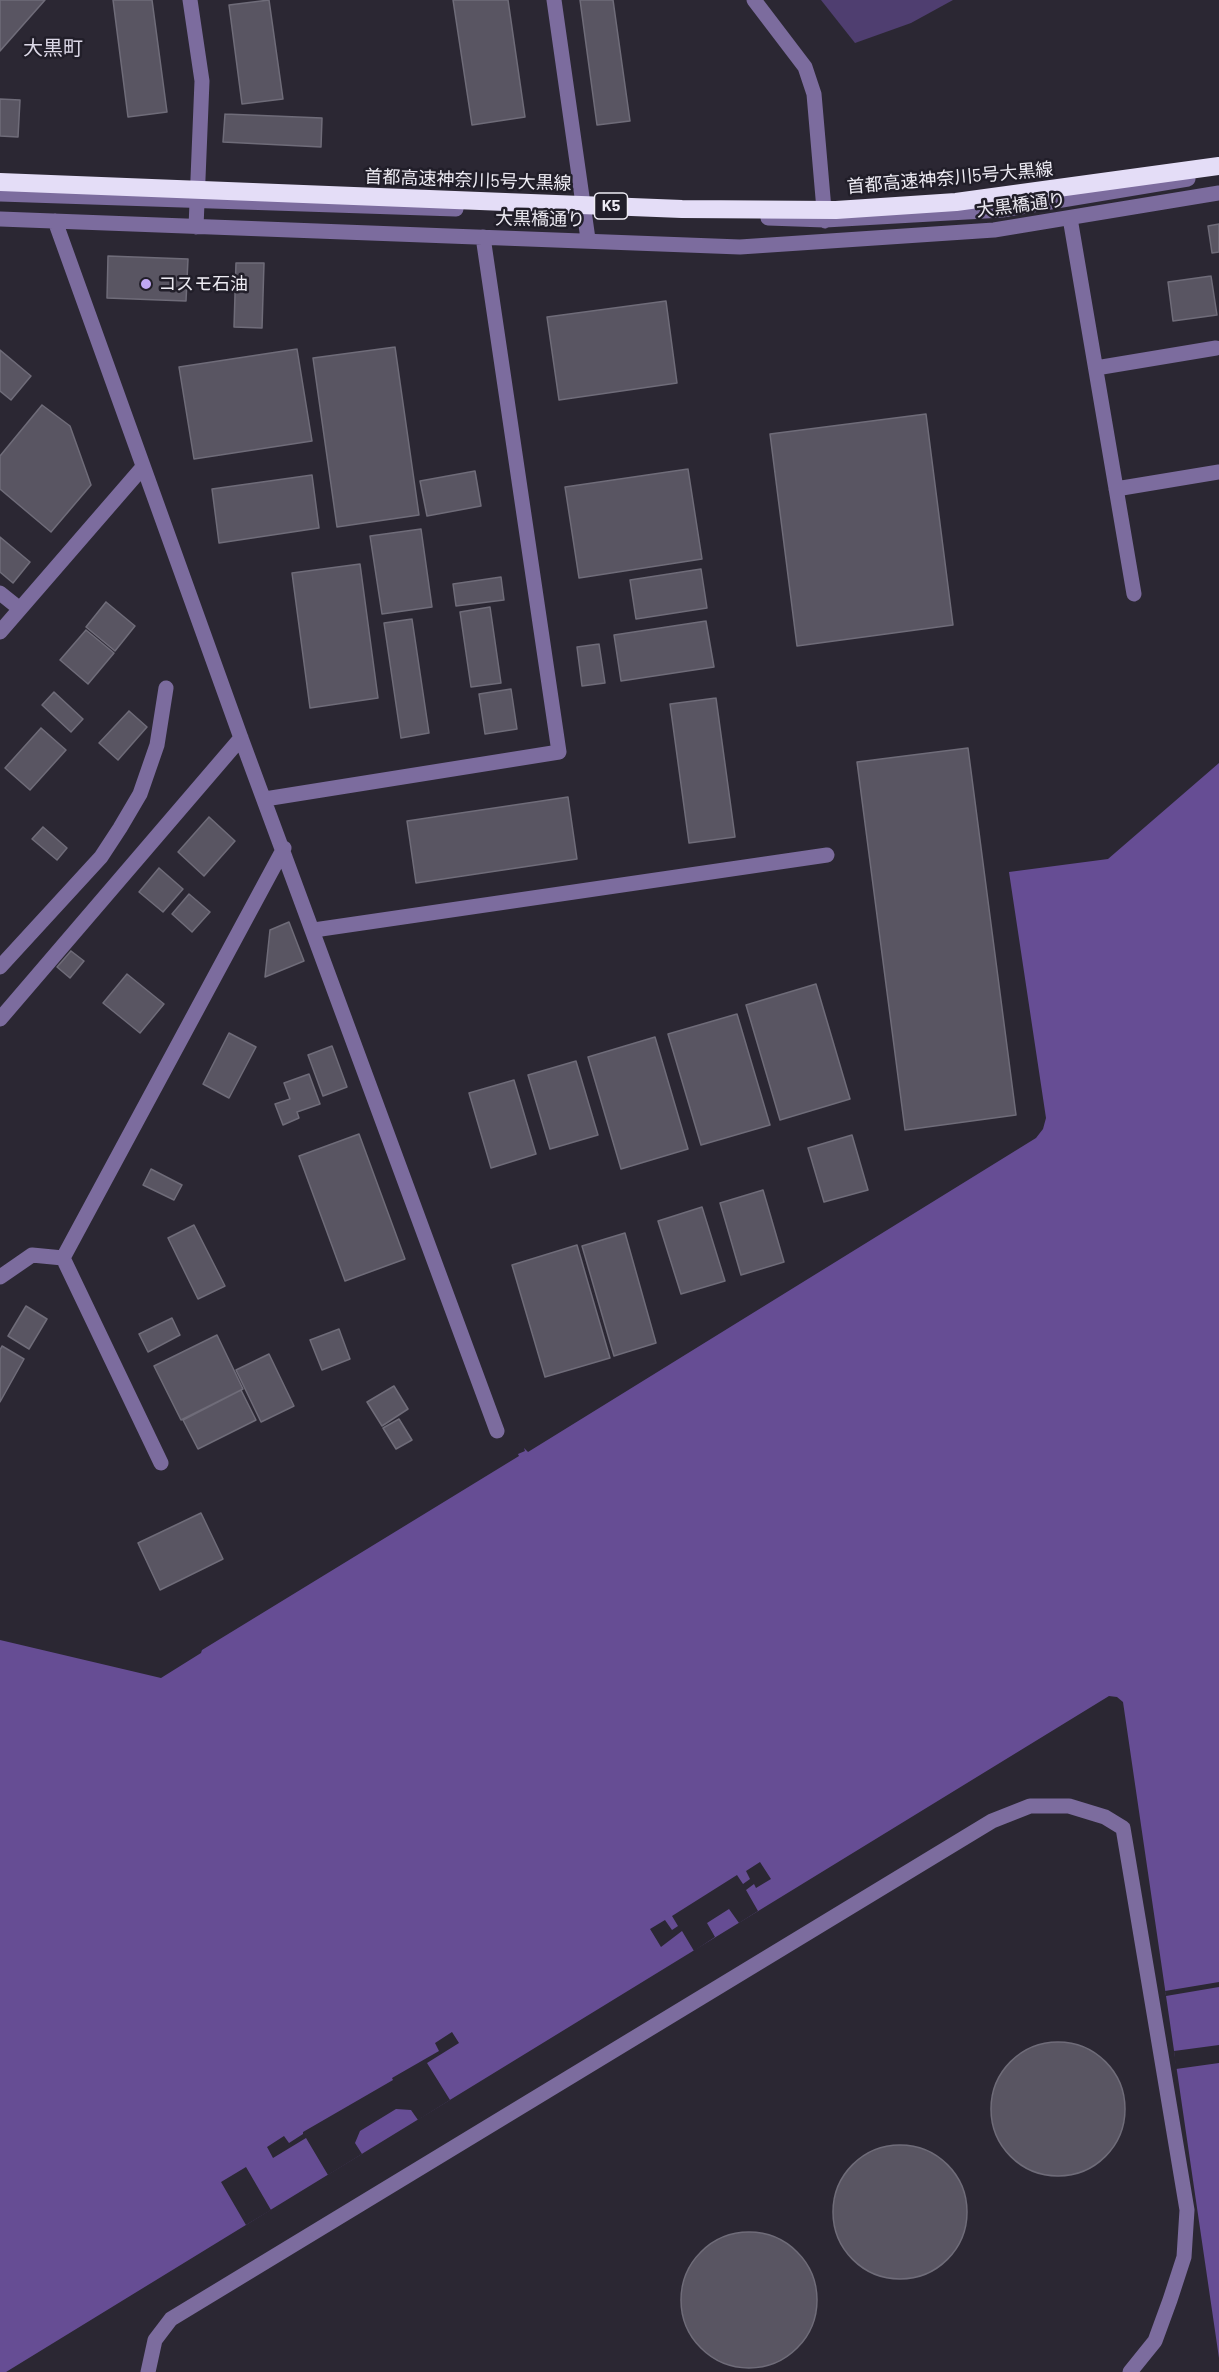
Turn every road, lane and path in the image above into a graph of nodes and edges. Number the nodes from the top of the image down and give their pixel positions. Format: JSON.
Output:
{"nodes":[{"id":1,"x":190,"y":0,"type":"edge"},
{"id":2,"x":554,"y":0,"type":"edge"},
{"id":3,"x":754,"y":0,"type":"edge"},
{"id":4,"x":1219,"y":157,"type":"edge"},
{"id":5,"x":1219,"y":166,"type":"edge"},
{"id":6,"x":0,"y":172,"type":"edge"},
{"id":7,"x":1219,"y":174,"type":"edge"},
{"id":8,"x":0,"y":182,"type":"edge"},
{"id":9,"x":1219,"y":193,"type":"edge"},
{"id":10,"x":0,"y":194,"type":"edge"},
{"id":11,"x":197,"y":202,"type":"junction"},
{"id":12,"x":584,"y":212,"type":"junction"},
{"id":13,"x":1070,"y":218,"type":"junction"},
{"id":14,"x":0,"y":219,"type":"edge"},
{"id":15,"x":825,"y":220,"type":"junction"},
{"id":16,"x":55,"y":221,"type":"junction"},
{"id":17,"x":196,"y":227,"type":"junction"},
{"id":18,"x":483,"y":237,"type":"junction"},
{"id":19,"x":588,"y":239,"type":"junction"},
{"id":20,"x":827,"y":240,"type":"junction"},
{"id":21,"x":1216,"y":348,"type":"dead end"},
{"id":22,"x":1096,"y":368,"type":"junction"},
{"id":23,"x":143,"y":467,"type":"junction"},
{"id":24,"x":1219,"y":472,"type":"edge"},
{"id":25,"x":1116,"y":489,"type":"junction"},
{"id":26,"x":0,"y":593,"type":"edge"},
{"id":27,"x":1134,"y":594,"type":"dead end"},
{"id":28,"x":20,"y":609,"type":"junction"},
{"id":29,"x":0,"y":632,"type":"edge"},
{"id":30,"x":166,"y":688,"type":"dead end"},
{"id":31,"x":241,"y":738,"type":"junction"},
{"id":32,"x":265,"y":799,"type":"junction"},
{"id":33,"x":284,"y":849,"type":"junction"},
{"id":34,"x":827,"y":855,"type":"dead end"},
{"id":35,"x":314,"y":930,"type":"junction"},
{"id":36,"x":0,"y":968,"type":"edge"},
{"id":37,"x":0,"y":1019,"type":"edge"},
{"id":38,"x":63,"y":1258,"type":"junction"},
{"id":39,"x":0,"y":1277,"type":"edge"},
{"id":40,"x":497,"y":1431,"type":"dead end"},
{"id":41,"x":161,"y":1463,"type":"dead end"},
{"id":42,"x":148,"y":2372,"type":"edge"},
{"id":43,"x":1130,"y":2372,"type":"edge"}],
"edges":[{"from":1,"to":11,"type":"street"},
{"from":2,"to":12,"type":"street"},
{"from":3,"to":15,"type":"street"},
{"from":4,"to":6,"type":"highway","name":"首都高速神奈川5号大黒線","number":"K5"},
{"from":5,"to":8,"type":"highway","name":"首都高速神奈川5号大黒線","number":"K5","bridge":true},
{"from":7,"to":15,"type":"street","name":"大黒橋通り"},
{"from":9,"to":13,"type":"street","name":"大黒橋通り"},
{"from":10,"to":11,"type":"street","name":"大黒橋通り"},
{"from":11,"to":12,"type":"street","name":"大黒橋通り"},
{"from":11,"to":17,"type":"street"},
{"from":12,"to":15,"type":"street","name":"大黒橋通り"},
{"from":12,"to":19,"type":"street"},
{"from":13,"to":20,"type":"street","name":"大黒橋通り"},
{"from":13,"to":22,"type":"street"},
{"from":14,"to":16,"type":"street","name":"大黒橋通り"},
{"from":15,"to":20,"type":"street"},
{"from":16,"to":17,"type":"street","name":"大黒橋通り"},
{"from":16,"to":23,"type":"street"},
{"from":17,"to":18,"type":"street","name":"大黒橋通り"},
{"from":18,"to":19,"type":"street","name":"大黒橋通り"},
{"from":18,"to":32,"type":"street"},
{"from":19,"to":20,"type":"street","name":"大黒橋通り"},
{"from":21,"to":22,"type":"street"},
{"from":22,"to":25,"type":"street"},
{"from":23,"to":28,"type":"street"},
{"from":23,"to":31,"type":"street"},
{"from":24,"to":25,"type":"street"},
{"from":25,"to":27,"type":"street"},
{"from":26,"to":28,"type":"street"},
{"from":28,"to":29,"type":"street"},
{"from":30,"to":36,"type":"street"},
{"from":31,"to":32,"type":"street"},
{"from":31,"to":37,"type":"street"},
{"from":32,"to":33,"type":"street"},
{"from":33,"to":35,"type":"street"},
{"from":33,"to":38,"type":"street"},
{"from":34,"to":35,"type":"street"},
{"from":35,"to":40,"type":"street"},
{"from":38,"to":39,"type":"street"},
{"from":38,"to":41,"type":"street"},
{"from":42,"to":43,"type":"street"}]}
